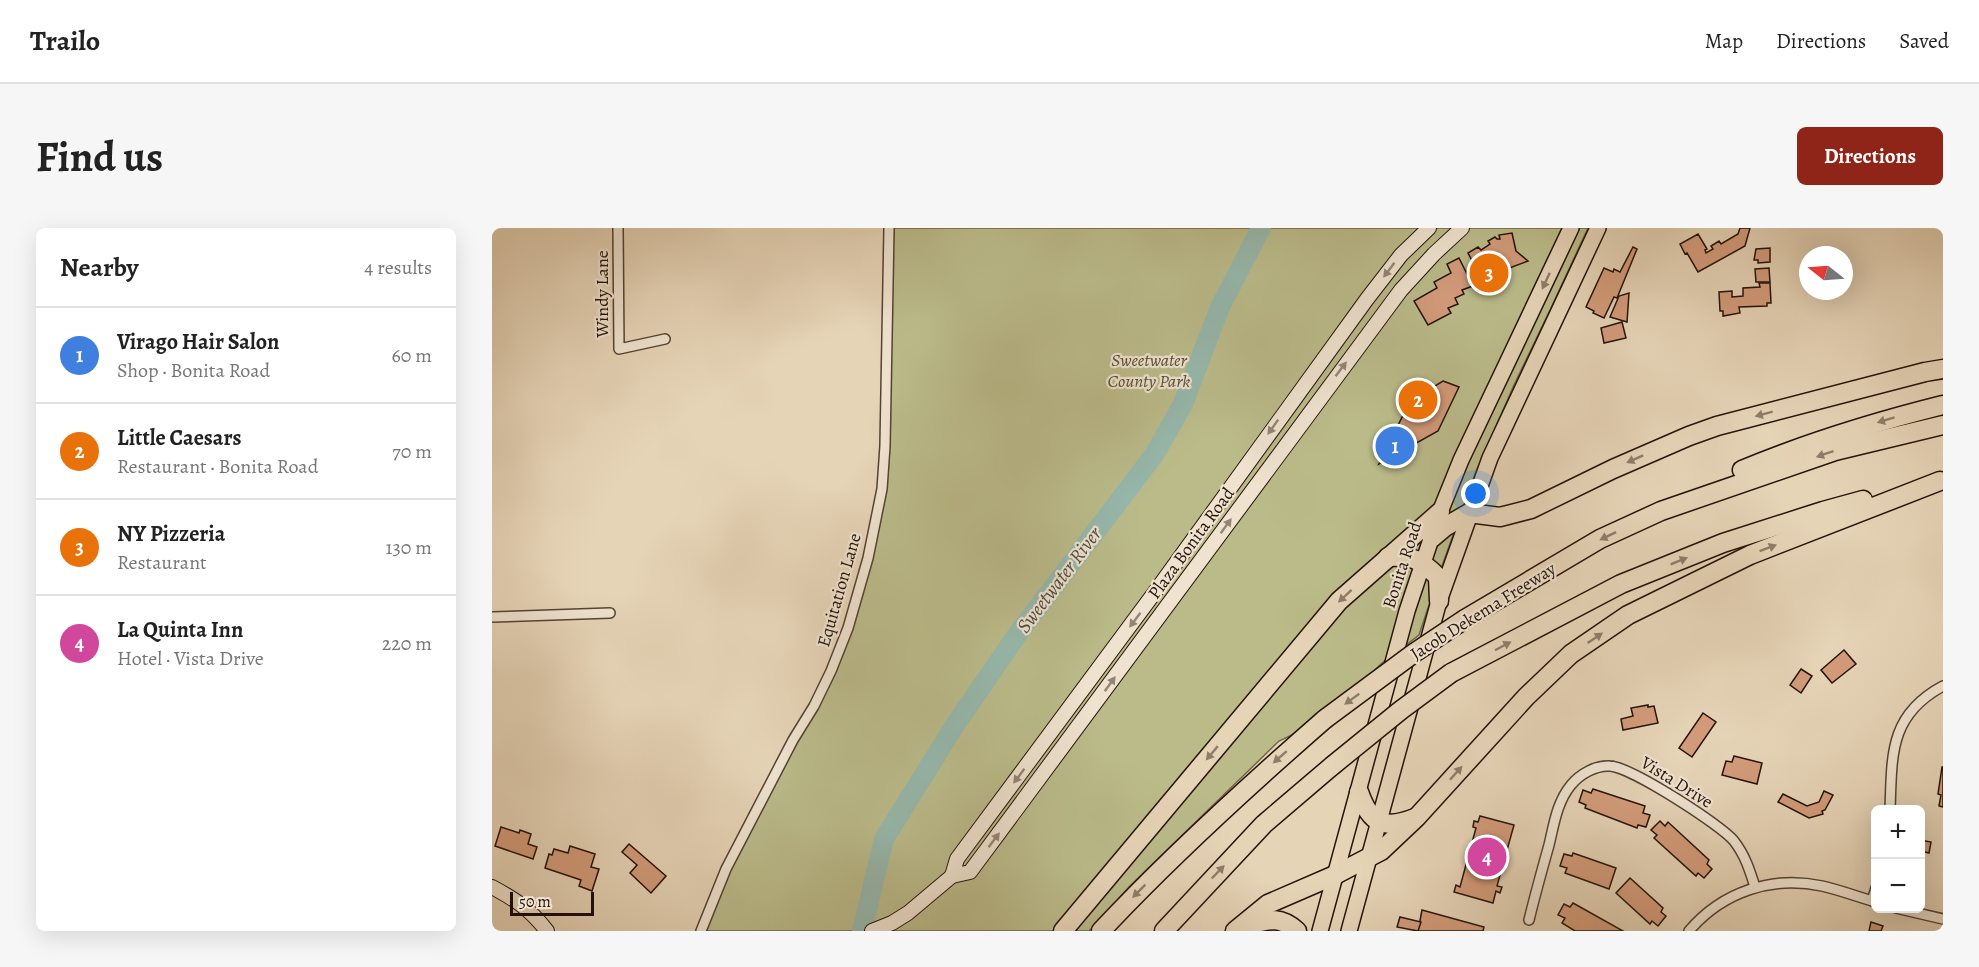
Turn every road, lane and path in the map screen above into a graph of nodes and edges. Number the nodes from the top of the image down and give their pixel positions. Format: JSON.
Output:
{"nodes":[{"id":1,"x":618,"y":228,"type":"edge"},
{"id":2,"x":889,"y":228,"type":"edge"},
{"id":3,"x":1429,"y":228,"type":"edge"},
{"id":4,"x":1462,"y":228,"type":"edge"},
{"id":5,"x":1571,"y":228,"type":"edge"},
{"id":6,"x":1598,"y":228,"type":"edge"},
{"id":7,"x":664,"y":339,"type":"dead end"},
{"id":8,"x":1943,"y":369,"type":"edge"},
{"id":9,"x":1943,"y":405,"type":"edge"},
{"id":10,"x":1943,"y":425,"type":"edge"},
{"id":11,"x":1942,"y":481,"type":"edge"},
{"id":12,"x":1661,"y":511,"type":"junction"},
{"id":13,"x":1440,"y":512,"type":"junction"},
{"id":14,"x":1470,"y":513,"type":"junction"},
{"id":15,"x":1432,"y":538,"type":"junction"},
{"id":16,"x":1388,"y":557,"type":"junction"},
{"id":17,"x":1423,"y":562,"type":"junction"},
{"id":18,"x":1439,"y":601,"type":"junction"},
{"id":19,"x":610,"y":613,"type":"dead end"},
{"id":20,"x":492,"y":617,"type":"edge"},
{"id":21,"x":1943,"y":686,"type":"edge"},
{"id":22,"x":1359,"y":792,"type":"junction"},
{"id":23,"x":1890,"y":805,"type":"edge"},
{"id":24,"x":1417,"y":817,"type":"junction"},
{"id":25,"x":1378,"y":821,"type":"junction"},
{"id":26,"x":1368,"y":859,"type":"junction"},
{"id":27,"x":1335,"y":875,"type":"junction"},
{"id":28,"x":952,"y":876,"type":"junction"},
{"id":29,"x":492,"y":887,"type":"edge"},
{"id":30,"x":1755,"y":887,"type":"junction"},
{"id":31,"x":1871,"y":901,"type":"edge"},
{"id":32,"x":1915,"y":913,"type":"edge"},
{"id":33,"x":1943,"y":919,"type":"edge"},
{"id":34,"x":1529,"y":920,"type":"dead end"},
{"id":35,"x":1237,"y":929,"type":"edge"},
{"id":36,"x":546,"y":931,"type":"edge"},
{"id":37,"x":701,"y":931,"type":"edge"},
{"id":38,"x":872,"y":931,"type":"edge"},
{"id":39,"x":1063,"y":931,"type":"edge"},
{"id":40,"x":1101,"y":931,"type":"edge"},
{"id":41,"x":1164,"y":931,"type":"edge"},
{"id":42,"x":1297,"y":931,"type":"edge"},
{"id":43,"x":1320,"y":931,"type":"edge"},
{"id":44,"x":1349,"y":931,"type":"edge"},
{"id":45,"x":1689,"y":931,"type":"edge"}],
"edges":[{"from":1,"to":7,"type":"street","name":"Windy Lane"},
{"from":2,"to":37,"type":"street","name":"Equitation Lane"},
{"from":3,"to":28,"type":"main road","name":"Plaza Bonita Road","one_way":true},
{"from":28,"to":4,"type":"main road","name":"Plaza Bonita Road","one_way":true},
{"from":5,"to":13,"type":"main road","name":"Bonita Road","one_way":true},
{"from":6,"to":14,"type":"main road"},
{"from":8,"to":14,"type":"highway","one_way":true},
{"from":9,"to":12,"type":"highway","one_way":true},
{"from":10,"to":12,"type":"highway","name":"Jacob Dekema Freeway","one_way":true},
{"from":24,"to":11,"type":"highway","one_way":true},
{"from":41,"to":11,"type":"highway","name":"Jacob Dekema Freeway","one_way":true,"bridge":true},
{"from":12,"to":40,"type":"highway","name":"Jacob Dekema Freeway","one_way":true,"bridge":true},
{"from":13,"to":15,"type":"main road","name":"Bonita Road"},
{"from":13,"to":16,"type":"highway"},
{"from":14,"to":15,"type":"highway"},
{"from":14,"to":18,"type":"main road"},
{"from":15,"to":17,"type":"main road","name":"Bonita Road"},
{"from":16,"to":17,"type":"highway"},
{"from":16,"to":39,"type":"highway","one_way":true},
{"from":17,"to":18,"type":"highway"},
{"from":17,"to":22,"type":"main road","name":"Bonita Road"},
{"from":18,"to":25,"type":"main road"},
{"from":19,"to":20,"type":"street"},
{"from":21,"to":23,"type":"street"},
{"from":22,"to":25,"type":"highway"},
{"from":22,"to":27,"type":"main road","name":"Bonita Road"},
{"from":24,"to":25,"type":"highway"},
{"from":24,"to":26,"type":"highway"},
{"from":25,"to":26,"type":"main road"},
{"from":26,"to":27,"type":"highway"},
{"from":26,"to":44,"type":"main road"},
{"from":27,"to":35,"type":"highway"},
{"from":27,"to":43,"type":"main road","name":"Bonita Road"},
{"from":28,"to":38,"type":"main road","name":"Plaza Bonita Road"},
{"from":29,"to":36,"type":"main road"},
{"from":30,"to":31,"type":"street"},
{"from":30,"to":34,"type":"street","name":"Vista Drive"},
{"from":30,"to":45,"type":"street"},
{"from":32,"to":33,"type":"street"},
{"from":35,"to":42,"type":"highway"}]}
